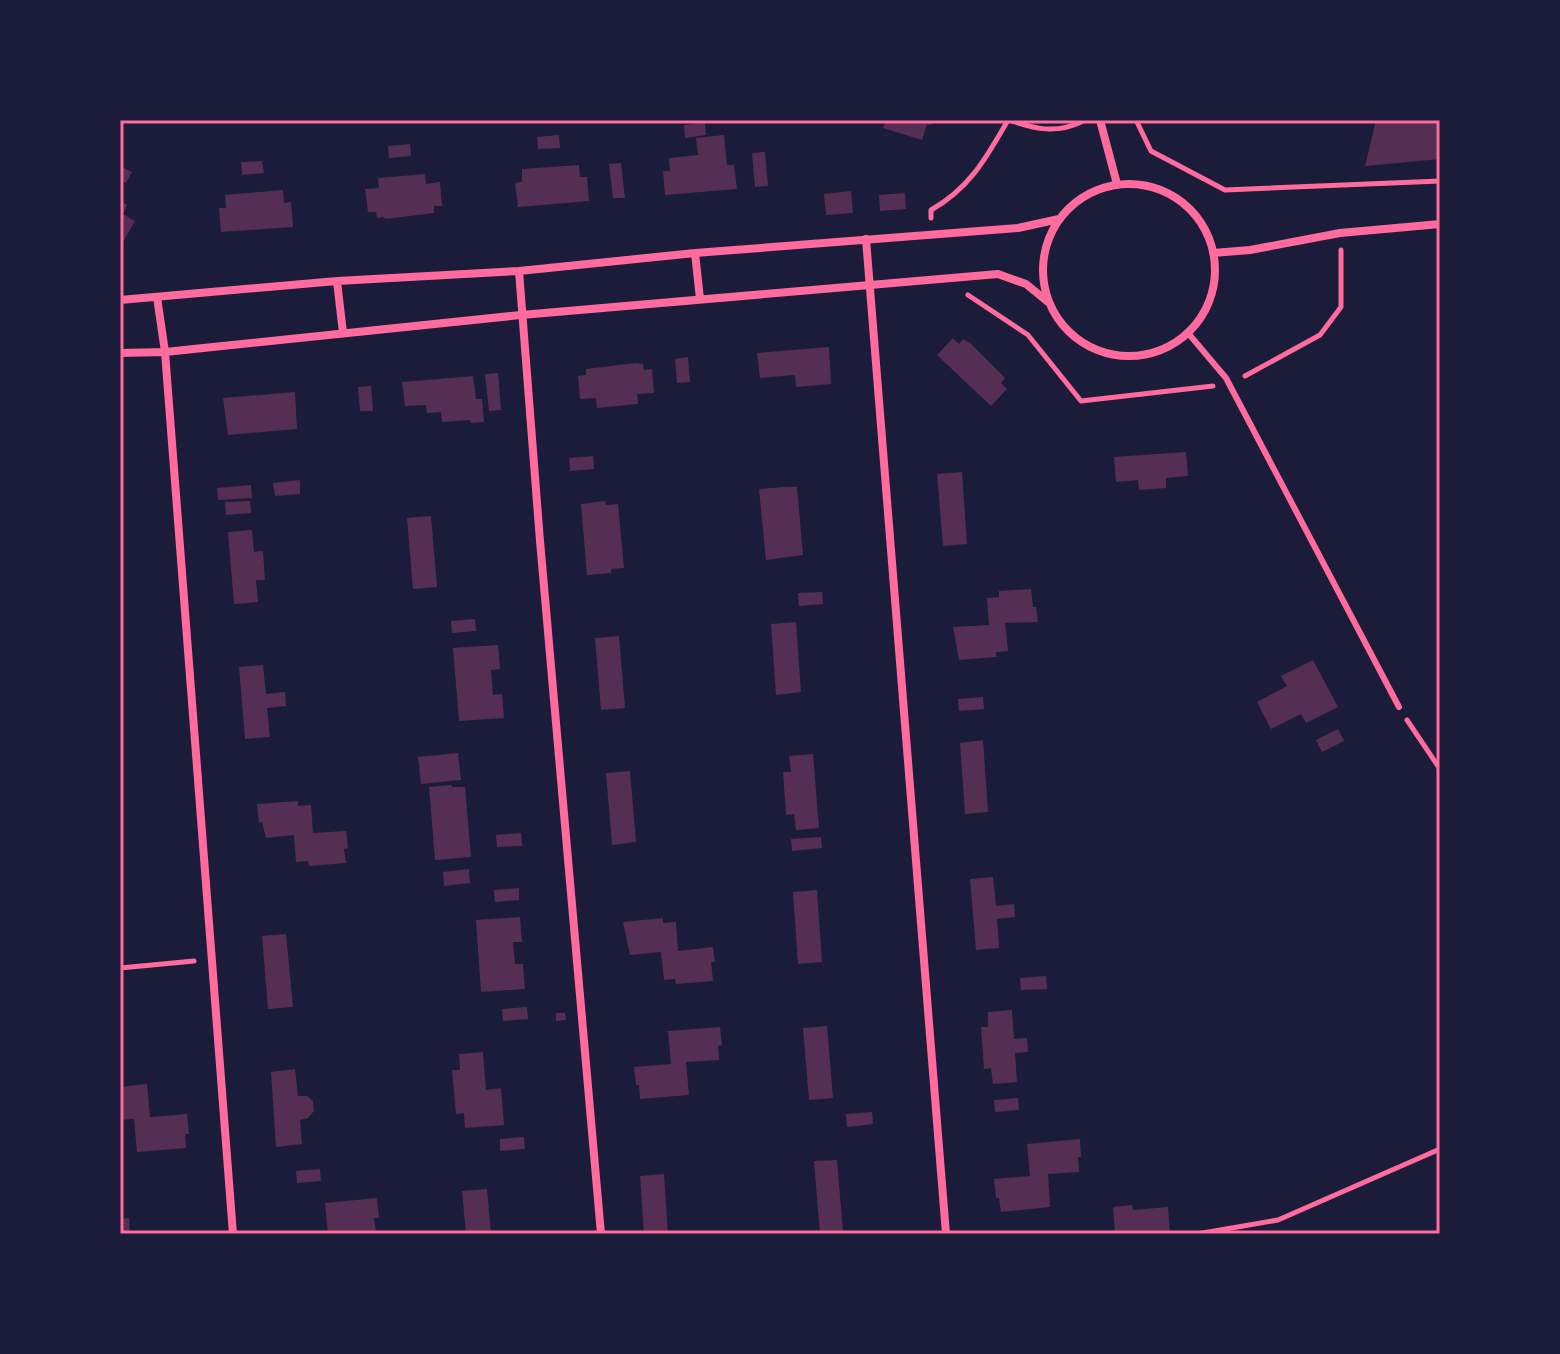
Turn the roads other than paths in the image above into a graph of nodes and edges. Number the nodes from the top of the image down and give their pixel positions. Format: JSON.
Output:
{"nodes":[{"id":1,"x":1100,"y":120,"type":"edge"},
{"id":2,"x":1117,"y":184,"type":"junction"},
{"id":3,"x":1059,"y":219,"type":"junction"},
{"id":4,"x":1440,"y":224,"type":"edge"},
{"id":5,"x":866,"y":239,"type":"junction"},
{"id":6,"x":695,"y":253,"type":"junction"},
{"id":7,"x":1213,"y":253,"type":"junction"},
{"id":8,"x":519,"y":271,"type":"junction"},
{"id":9,"x":337,"y":281,"type":"junction"},
{"id":10,"x":868,"y":285,"type":"junction"},
{"id":11,"x":157,"y":297,"type":"junction"},
{"id":12,"x":700,"y":299,"type":"junction"},
{"id":13,"x":120,"y":300,"type":"edge"},
{"id":14,"x":1048,"y":302,"type":"junction"},
{"id":15,"x":521,"y":315,"type":"junction"},
{"id":16,"x":343,"y":333,"type":"junction"},
{"id":17,"x":1188,"y":333,"type":"junction"},
{"id":18,"x":165,"y":352,"type":"junction"},
{"id":19,"x":120,"y":353,"type":"edge"},
{"id":20,"x":1399,"y":707,"type":"road end"},
{"id":21,"x":233,"y":1234,"type":"edge"},
{"id":22,"x":601,"y":1234,"type":"edge"},
{"id":23,"x":946,"y":1234,"type":"edge"}],
"edges":[{"from":1,"to":2,"type":"street"},
{"from":2,"to":3,"type":"street"},
{"from":2,"to":7,"type":"street"},
{"from":3,"to":5,"type":"street"},
{"from":3,"to":14,"type":"street"},
{"from":4,"to":7,"type":"street"},
{"from":5,"to":6,"type":"street"},
{"from":5,"to":10,"type":"street"},
{"from":6,"to":8,"type":"street"},
{"from":6,"to":12,"type":"street"},
{"from":7,"to":17,"type":"street"},
{"from":8,"to":9,"type":"street"},
{"from":8,"to":15,"type":"street"},
{"from":9,"to":11,"type":"street"},
{"from":9,"to":16,"type":"street"},
{"from":10,"to":12,"type":"street"},
{"from":10,"to":14,"type":"street"},
{"from":10,"to":23,"type":"street"},
{"from":11,"to":13,"type":"street"},
{"from":11,"to":18,"type":"street"},
{"from":12,"to":15,"type":"street"},
{"from":14,"to":17,"type":"street"},
{"from":15,"to":16,"type":"street"},
{"from":15,"to":22,"type":"street"},
{"from":16,"to":18,"type":"street"},
{"from":17,"to":20,"type":"lane"},
{"from":18,"to":19,"type":"street"},
{"from":18,"to":21,"type":"street"}]}
